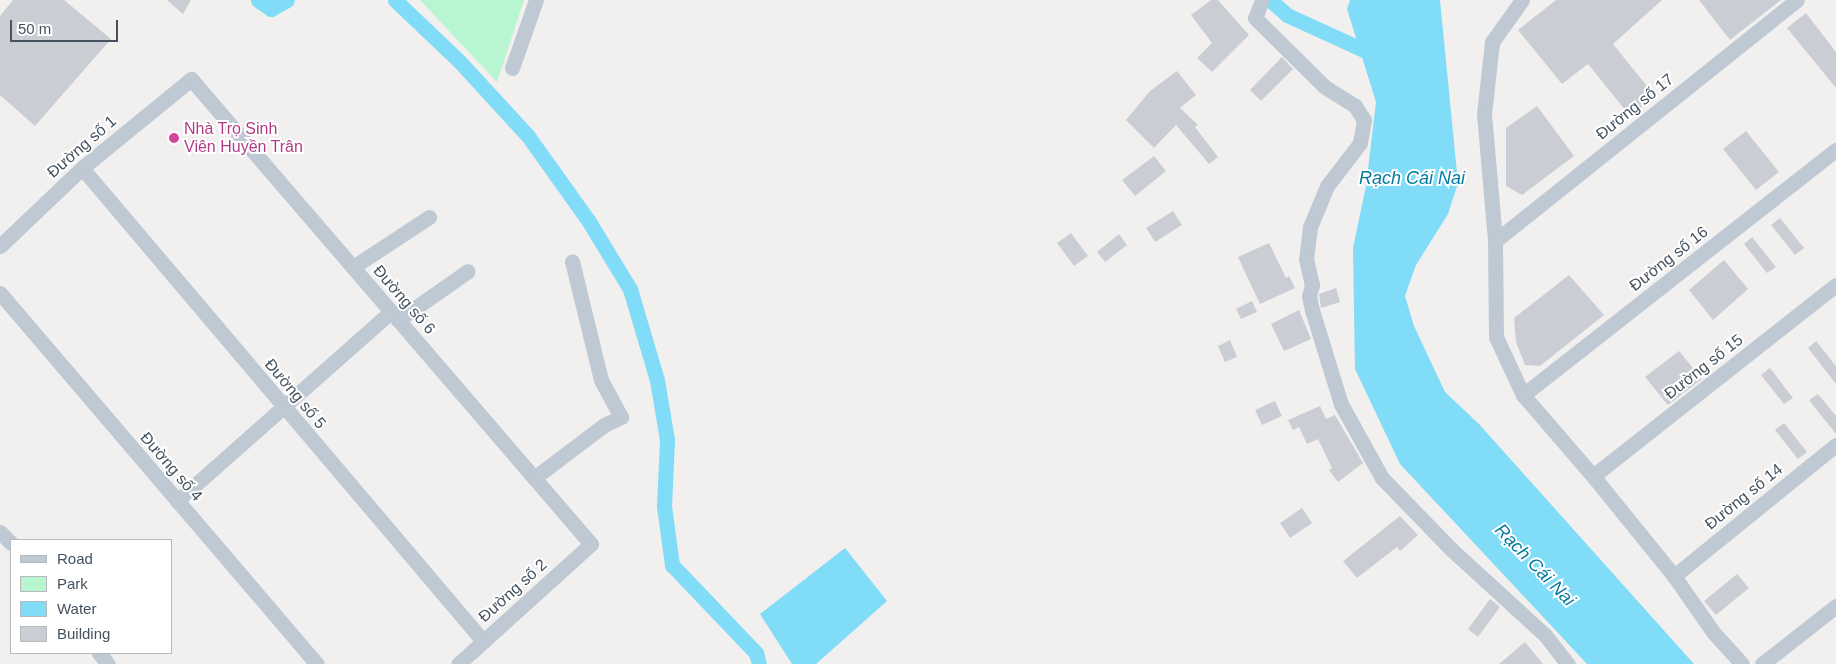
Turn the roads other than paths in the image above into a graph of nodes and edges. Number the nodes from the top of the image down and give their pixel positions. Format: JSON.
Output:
{"nodes":[{"id":1,"x":536,"y":0,"type":"edge"},
{"id":2,"x":1522,"y":0,"type":"edge"},
{"id":3,"x":1797,"y":0,"type":"edge"},
{"id":4,"x":1260,"y":5,"type":"edge"},
{"id":5,"x":512,"y":68,"type":"dead end"},
{"id":6,"x":191,"y":79,"type":"joint"},
{"id":7,"x":1836,"y":150,"type":"edge"},
{"id":8,"x":82,"y":168,"type":"junction"},
{"id":9,"x":429,"y":217,"type":"dead end"},
{"id":10,"x":1495,"y":241,"type":"junction"},
{"id":11,"x":0,"y":246,"type":"edge"},
{"id":12,"x":572,"y":261,"type":"dead end"},
{"id":13,"x":353,"y":267,"type":"junction"},
{"id":14,"x":468,"y":271,"type":"dead end"},
{"id":15,"x":1836,"y":285,"type":"edge"},
{"id":16,"x":0,"y":293,"type":"edge"},
{"id":17,"x":395,"y":316,"type":"junction"},
{"id":18,"x":1523,"y":395,"type":"junction"},
{"id":19,"x":282,"y":406,"type":"junction"},
{"id":20,"x":1836,"y":445,"type":"edge"},
{"id":21,"x":1593,"y":476,"type":"junction"},
{"id":22,"x":534,"y":478,"type":"junction"},
{"id":23,"x":177,"y":501,"type":"junction"},
{"id":24,"x":0,"y":532,"type":"edge"},
{"id":25,"x":10,"y":542,"type":"edge"},
{"id":26,"x":591,"y":544,"type":"joint"},
{"id":27,"x":1674,"y":576,"type":"junction"},
{"id":28,"x":1836,"y":606,"type":"edge"},
{"id":29,"x":483,"y":641,"type":"junction"},
{"id":30,"x":100,"y":654,"type":"edge"},
{"id":31,"x":108,"y":664,"type":"edge"},
{"id":32,"x":317,"y":664,"type":"edge"},
{"id":33,"x":458,"y":664,"type":"edge"},
{"id":34,"x":1568,"y":664,"type":"edge"},
{"id":35,"x":1742,"y":664,"type":"edge"},
{"id":36,"x":1762,"y":664,"type":"edge"}],
"edges":[{"from":1,"to":5,"type":"street"},
{"from":2,"to":10,"type":"street"},
{"from":3,"to":10,"type":"street","name":"Đường số 17"},
{"from":4,"to":34,"type":"street"},
{"from":6,"to":8,"type":"street","name":"Đường số 1"},
{"from":6,"to":13,"type":"street","name":"Đường số 6"},
{"from":7,"to":18,"type":"street","name":"Đường số 16"},
{"from":8,"to":11,"type":"street","name":"Đường số 1"},
{"from":8,"to":19,"type":"street","name":"Đường số 5"},
{"from":9,"to":13,"type":"street"},
{"from":10,"to":18,"type":"street"},
{"from":12,"to":22,"type":"street"},
{"from":13,"to":17,"type":"street","name":"Đường số 6"},
{"from":14,"to":17,"type":"street"},
{"from":15,"to":21,"type":"street","name":"Đường số 15"},
{"from":16,"to":23,"type":"street","name":"Đường số 4"},
{"from":17,"to":19,"type":"street"},
{"from":17,"to":22,"type":"street","name":"Đường số 6"},
{"from":18,"to":21,"type":"street"},
{"from":19,"to":23,"type":"street"},
{"from":19,"to":29,"type":"street","name":"Đường số 5"},
{"from":20,"to":27,"type":"street","name":"Đường số 14"},
{"from":21,"to":27,"type":"street"},
{"from":22,"to":26,"type":"street","name":"Đường số 6"},
{"from":23,"to":32,"type":"street","name":"Đường số 4"},
{"from":24,"to":25,"type":"street"},
{"from":26,"to":29,"type":"street","name":"Đường số 2"},
{"from":27,"to":35,"type":"street"},
{"from":28,"to":36,"type":"street"},
{"from":29,"to":33,"type":"street","name":"Đường số 2"},
{"from":30,"to":31,"type":"street"}]}
